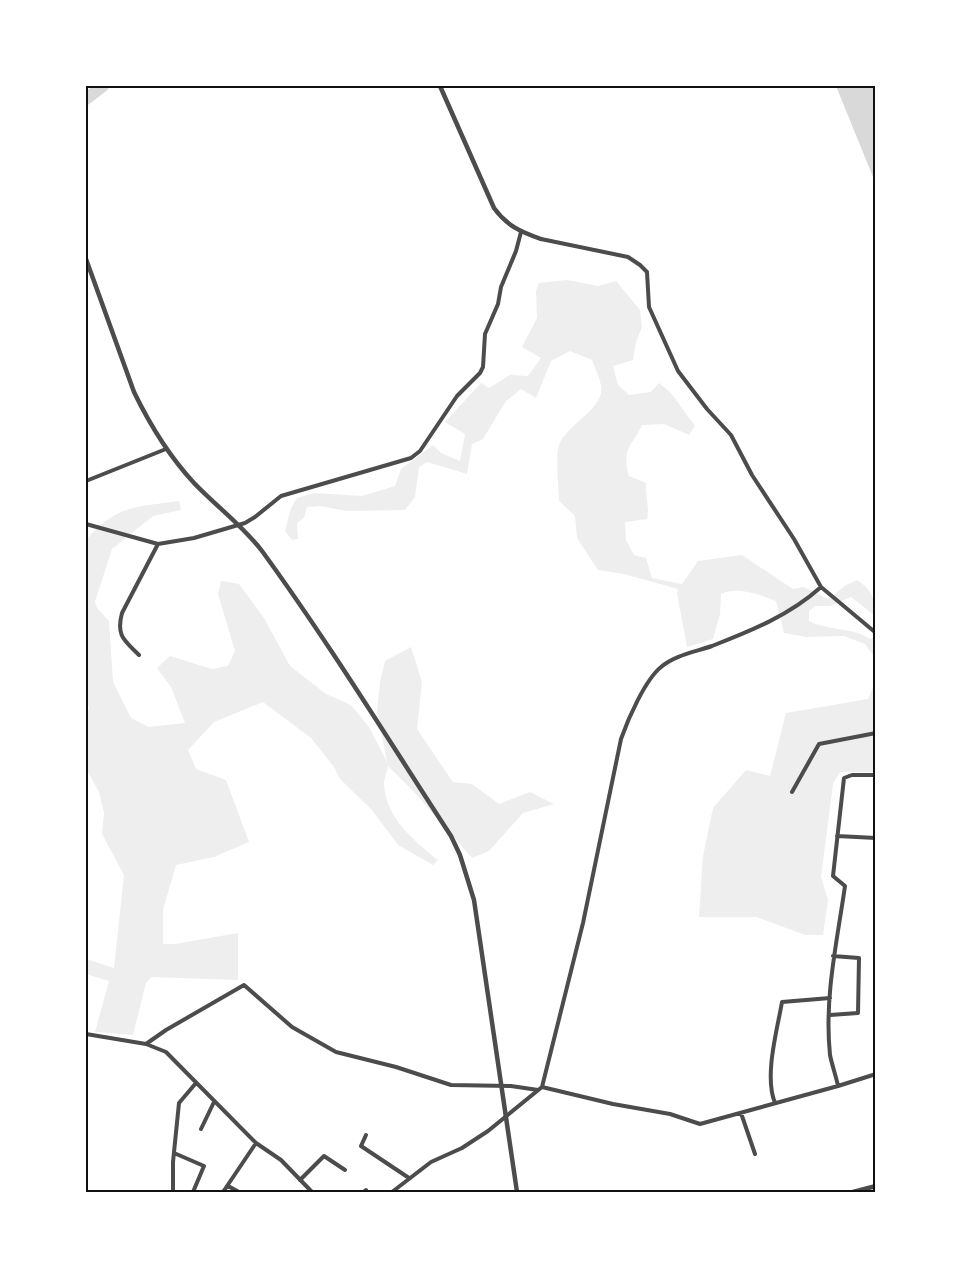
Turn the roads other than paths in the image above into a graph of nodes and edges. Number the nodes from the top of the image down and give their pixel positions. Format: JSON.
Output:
{"nodes":[{"id":1,"x":440,"y":86,"type":"edge"},
{"id":2,"x":521,"y":232,"type":"junction"},
{"id":3,"x":541,"y":239,"type":"joint"},
{"id":4,"x":86,"y":259,"type":"edge"},
{"id":5,"x":166,"y":449,"type":"junction"},
{"id":6,"x":86,"y":481,"type":"edge"},
{"id":7,"x":86,"y":524,"type":"edge"},
{"id":8,"x":237,"y":525,"type":"junction"},
{"id":9,"x":158,"y":544,"type":"junction"},
{"id":10,"x":821,"y":587,"type":"junction"},
{"id":11,"x":876,"y":633,"type":"edge"},
{"id":12,"x":139,"y":655,"type":"dead end"},
{"id":13,"x":876,"y":733,"type":"edge"},
{"id":14,"x":876,"y":775,"type":"edge"},
{"id":15,"x":792,"y":792,"type":"dead end"},
{"id":16,"x":837,"y":836,"type":"junction"},
{"id":17,"x":876,"y":838,"type":"edge"},
{"id":18,"x":833,"y":956,"type":"junction"},
{"id":19,"x":830,"y":998,"type":"junction"},
{"id":20,"x":830,"y":1016,"type":"junction"},
{"id":21,"x":86,"y":1034,"type":"edge"},
{"id":22,"x":146,"y":1044,"type":"junction"},
{"id":23,"x":876,"y":1074,"type":"edge"},
{"id":24,"x":196,"y":1083,"type":"junction"},
{"id":25,"x":838,"y":1086,"type":"junction"},
{"id":26,"x":501,"y":1087,"type":"junction"},
{"id":27,"x":540,"y":1089,"type":"junction"},
{"id":28,"x":214,"y":1102,"type":"junction"},
{"id":29,"x":775,"y":1103,"type":"junction"},
{"id":30,"x":741,"y":1113,"type":"junction"},
{"id":31,"x":505,"y":1116,"type":"junction"},
{"id":32,"x":201,"y":1129,"type":"dead end"},
{"id":33,"x":366,"y":1135,"type":"dead end"},
{"id":34,"x":256,"y":1143,"type":"junction"},
{"id":35,"x":174,"y":1153,"type":"junction"},
{"id":36,"x":754,"y":1154,"type":"dead end"},
{"id":37,"x":345,"y":1170,"type":"dead end"},
{"id":38,"x":409,"y":1178,"type":"junction"},
{"id":39,"x":300,"y":1180,"type":"junction"},
{"id":40,"x":228,"y":1186,"type":"junction"},
{"id":41,"x":876,"y":1186,"type":"edge"},
{"id":42,"x":865,"y":1191,"type":"edge"},
{"id":43,"x":173,"y":1192,"type":"edge"},
{"id":44,"x":194,"y":1192,"type":"edge"},
{"id":45,"x":224,"y":1192,"type":"edge"},
{"id":46,"x":239,"y":1192,"type":"edge"},
{"id":47,"x":312,"y":1192,"type":"edge"},
{"id":48,"x":392,"y":1192,"type":"edge"},
{"id":49,"x":517,"y":1192,"type":"edge"},
{"id":50,"x":854,"y":1192,"type":"edge"}],
"edges":[{"from":1,"to":2,"type":"street"},
{"from":2,"to":3,"type":"street"},
{"from":2,"to":8,"type":"street"},
{"from":3,"to":10,"type":"street"},
{"from":4,"to":5,"type":"street"},
{"from":5,"to":6,"type":"street"},
{"from":5,"to":8,"type":"street"},
{"from":7,"to":9,"type":"street"},
{"from":8,"to":9,"type":"street"},
{"from":8,"to":26,"type":"street"},
{"from":9,"to":12,"type":"street"},
{"from":10,"to":11,"type":"street"},
{"from":10,"to":27,"type":"street"},
{"from":13,"to":15,"type":"street"},
{"from":14,"to":16,"type":"street"},
{"from":16,"to":17,"type":"street"},
{"from":16,"to":18,"type":"street"},
{"from":18,"to":19,"type":"street"},
{"from":18,"to":20,"type":"street"},
{"from":19,"to":20,"type":"street"},
{"from":19,"to":29,"type":"street"},
{"from":20,"to":25,"type":"street"},
{"from":21,"to":22,"type":"street"},
{"from":22,"to":24,"type":"street"},
{"from":22,"to":26,"type":"street"},
{"from":23,"to":25,"type":"street"},
{"from":24,"to":28,"type":"street"},
{"from":24,"to":35,"type":"street"},
{"from":25,"to":29,"type":"street"},
{"from":26,"to":27,"type":"street"},
{"from":26,"to":31,"type":"street"},
{"from":27,"to":30,"type":"street"},
{"from":27,"to":31,"type":"street"},
{"from":28,"to":32,"type":"street"},
{"from":28,"to":34,"type":"street"},
{"from":29,"to":30,"type":"street"},
{"from":30,"to":36,"type":"street"},
{"from":31,"to":38,"type":"street"},
{"from":31,"to":49,"type":"street"},
{"from":33,"to":38,"type":"street"},
{"from":34,"to":39,"type":"street"},
{"from":34,"to":40,"type":"street"},
{"from":35,"to":43,"type":"street"},
{"from":35,"to":44,"type":"street"},
{"from":37,"to":39,"type":"street"},
{"from":38,"to":48,"type":"street"},
{"from":39,"to":47,"type":"street"},
{"from":40,"to":45,"type":"street"},
{"from":40,"to":46,"type":"street"},
{"from":41,"to":42,"type":"street"},
{"from":42,"to":50,"type":"street"}]}
